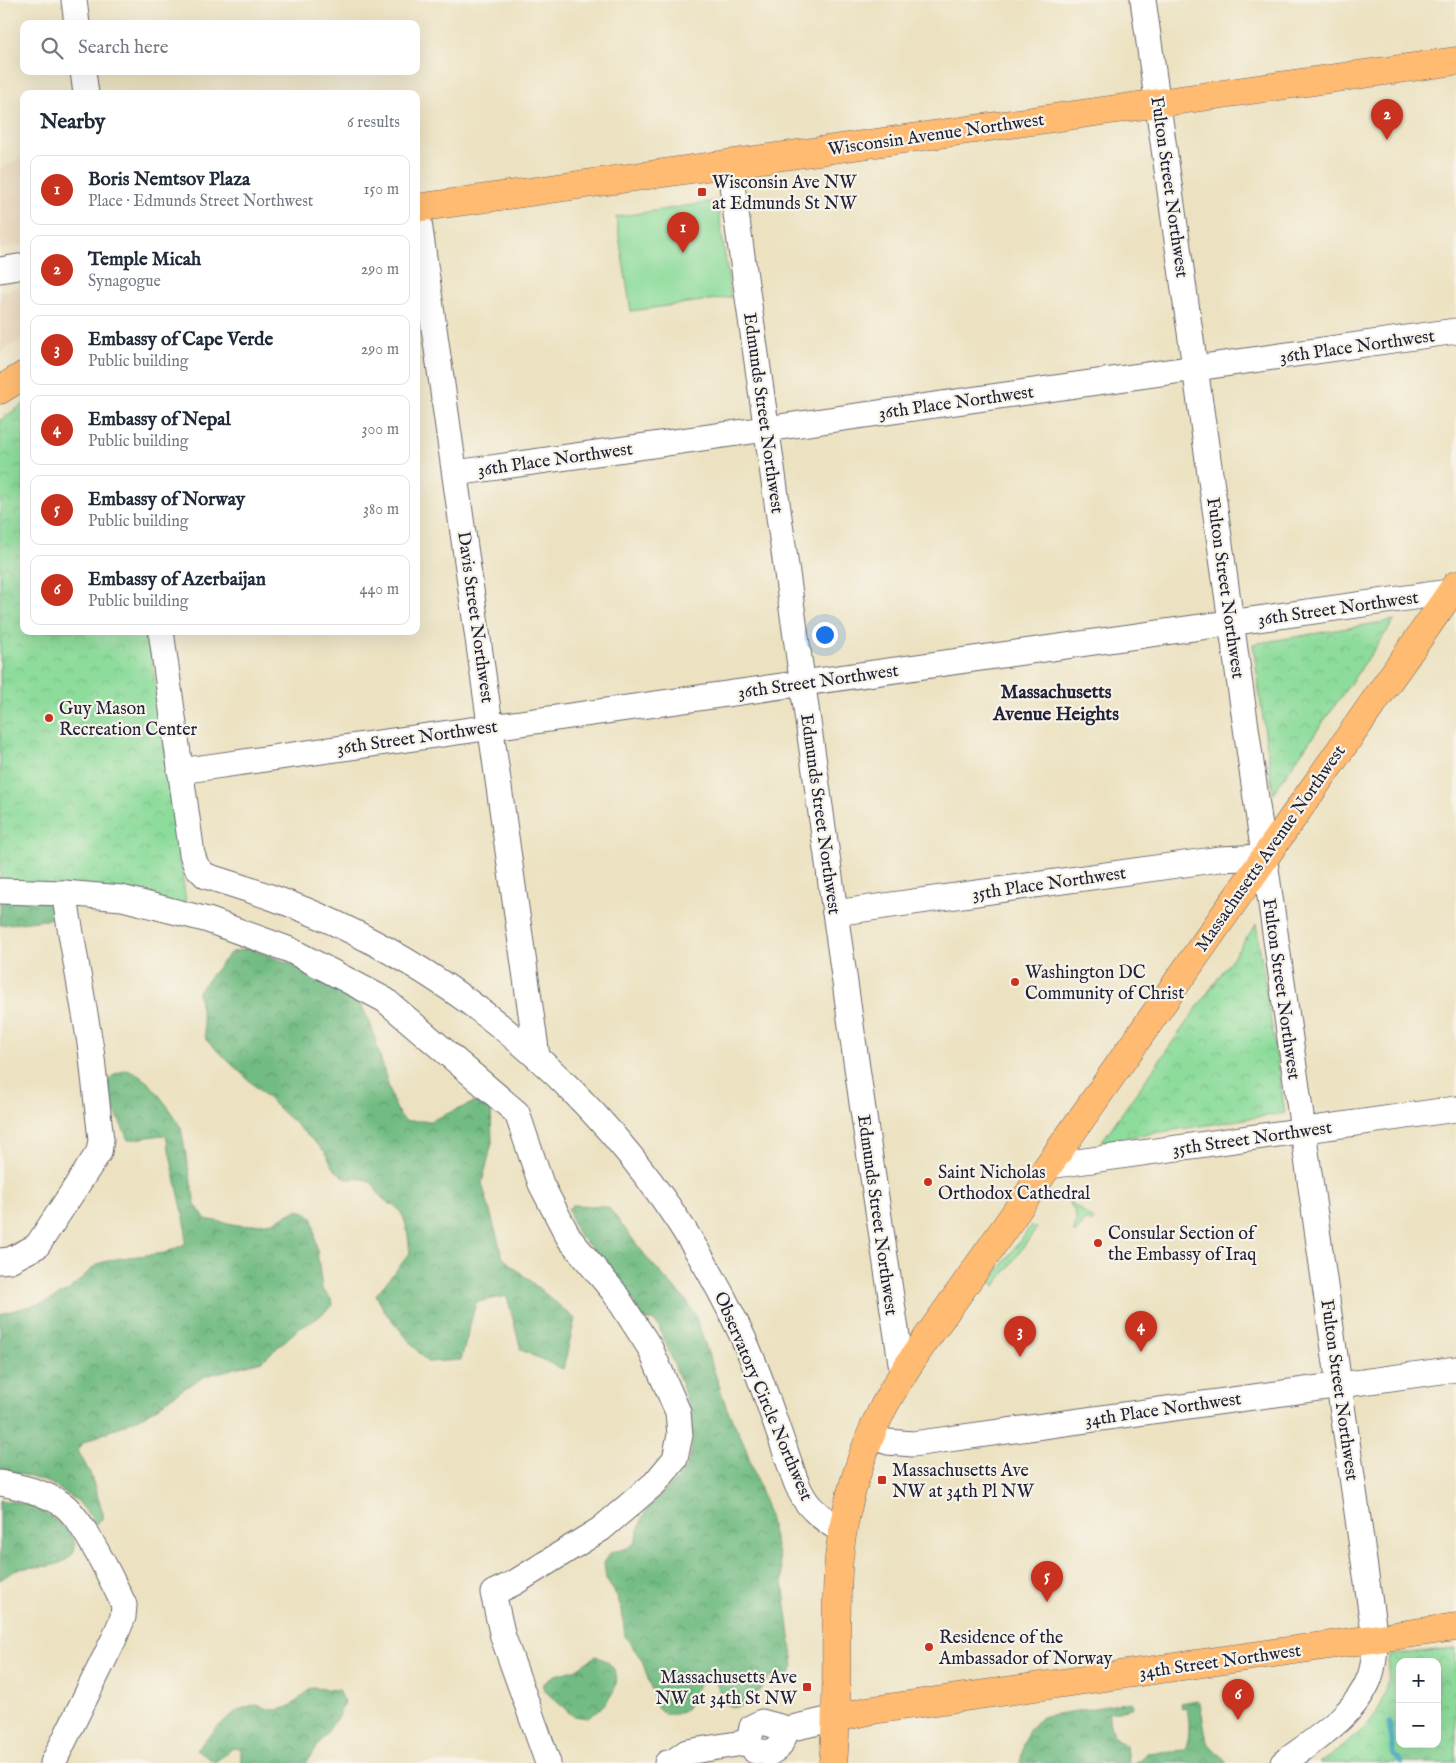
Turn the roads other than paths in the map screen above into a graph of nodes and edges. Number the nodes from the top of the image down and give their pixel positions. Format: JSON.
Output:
{"nodes":[{"id":1,"x":74,"y":0,"type":"edge"},
{"id":2,"x":1143,"y":0,"type":"edge"},
{"id":3,"x":76,"y":20,"type":"edge"},
{"id":4,"x":1456,"y":61,"type":"edge"},
{"id":5,"x":84,"y":75,"type":"edge"},
{"id":6,"x":85,"y":90,"type":"edge"},
{"id":7,"x":1158,"y":103,"type":"junction"},
{"id":8,"x":729,"y":164,"type":"junction"},
{"id":9,"x":420,"y":208,"type":"edge"},
{"id":10,"x":420,"y":228,"type":"edge"},
{"id":11,"x":20,"y":267,"type":"edge"},
{"id":12,"x":0,"y":270,"type":"edge"},
{"id":13,"x":1456,"y":331,"type":"edge"},
{"id":14,"x":1195,"y":370,"type":"junction"},
{"id":15,"x":20,"y":378,"type":"edge"},
{"id":16,"x":0,"y":390,"type":"edge"},
{"id":17,"x":767,"y":429,"type":"junction"},
{"id":18,"x":456,"y":473,"type":"junction"},
{"id":19,"x":1454,"y":589,"type":"edge"},
{"id":20,"x":1231,"y":623,"type":"junction"},
{"id":21,"x":162,"y":635,"type":"edge"},
{"id":22,"x":803,"y":683,"type":"junction"},
{"id":23,"x":491,"y":727,"type":"junction"},
{"id":24,"x":180,"y":771,"type":"junction"},
{"id":25,"x":1264,"y":857,"type":"junction"},
{"id":26,"x":0,"y":891,"type":"edge"},
{"id":27,"x":64,"y":893,"type":"junction"},
{"id":28,"x":835,"y":913,"type":"junction"},
{"id":29,"x":537,"y":1056,"type":"junction"},
{"id":30,"x":1456,"y":1109,"type":"edge"},
{"id":31,"x":1303,"y":1131,"type":"junction"},
{"id":32,"x":1049,"y":1166,"type":"junction"},
{"id":33,"x":0,"y":1261,"type":"edge"},
{"id":34,"x":1456,"y":1369,"type":"edge"},
{"id":35,"x":903,"y":1376,"type":"junction"},
{"id":36,"x":1339,"y":1384,"type":"junction"},
{"id":37,"x":870,"y":1436,"type":"junction"},
{"id":38,"x":0,"y":1483,"type":"edge"},
{"id":39,"x":843,"y":1532,"type":"junction"},
{"id":40,"x":1456,"y":1627,"type":"edge"},
{"id":41,"x":1376,"y":1639,"type":"junction"},
{"id":42,"x":836,"y":1718,"type":"junction"},
{"id":43,"x":754,"y":1748,"type":"junction"},
{"id":44,"x":54,"y":1763,"type":"edge"},
{"id":45,"x":548,"y":1763,"type":"edge"},
{"id":46,"x":673,"y":1763,"type":"edge"},
{"id":47,"x":703,"y":1763,"type":"edge"},
{"id":48,"x":833,"y":1763,"type":"edge"},
{"id":49,"x":1283,"y":1763,"type":"edge"}],
"edges":[{"from":1,"to":3,"type":"street"},
{"from":2,"to":7,"type":"street","name":"Fulton Street Northwest"},
{"from":4,"to":7,"type":"main road","name":"Wisconsin Avenue Northwest"},
{"from":5,"to":6,"type":"street"},
{"from":7,"to":8,"type":"main road","name":"Wisconsin Avenue Northwest"},
{"from":7,"to":14,"type":"street","name":"Fulton Street Northwest"},
{"from":8,"to":9,"type":"main road","name":"Wisconsin Avenue Northwest"},
{"from":8,"to":17,"type":"street","name":"Edmunds Street Northwest"},
{"from":10,"to":18,"type":"street","name":"Davis Street Northwest"},
{"from":11,"to":12,"type":"street"},
{"from":13,"to":14,"type":"street","name":"36th Place Northwest"},
{"from":14,"to":17,"type":"street","name":"36th Place Northwest"},
{"from":14,"to":20,"type":"street","name":"Fulton Street Northwest"},
{"from":15,"to":16,"type":"main road"},
{"from":17,"to":18,"type":"street","name":"36th Place Northwest"},
{"from":17,"to":22,"type":"street","name":"Edmunds Street Northwest"},
{"from":18,"to":23,"type":"street","name":"Davis Street Northwest"},
{"from":19,"to":20,"type":"street","name":"36th Street Northwest"},
{"from":19,"to":25,"type":"main road","name":"Massachusetts Avenue Northwest"},
{"from":20,"to":22,"type":"street","name":"36th Street Northwest"},
{"from":20,"to":25,"type":"street","name":"Fulton Street Northwest"},
{"from":21,"to":24,"type":"street"},
{"from":22,"to":23,"type":"street","name":"36th Street Northwest"},
{"from":22,"to":28,"type":"street","name":"Edmunds Street Northwest"},
{"from":23,"to":24,"type":"street","name":"36th Street Northwest"},
{"from":23,"to":29,"type":"street","name":"Davis Street Northwest"},
{"from":24,"to":29,"type":"street","name":"Observatory Circle Northwest"},
{"from":25,"to":28,"type":"street","name":"35th Place Northwest"},
{"from":25,"to":31,"type":"street","name":"Fulton Street Northwest"},
{"from":25,"to":32,"type":"main road","name":"Massachusetts Avenue Northwest"},
{"from":26,"to":27,"type":"street"},
{"from":27,"to":33,"type":"street"},
{"from":27,"to":45,"type":"street"},
{"from":28,"to":35,"type":"street","name":"Edmunds Street Northwest"},
{"from":29,"to":39,"type":"street","name":"Observatory Circle Northwest"},
{"from":30,"to":31,"type":"street","name":"35th Street Northwest"},
{"from":31,"to":32,"type":"street","name":"35th Street Northwest"},
{"from":31,"to":36,"type":"street","name":"Fulton Street Northwest"},
{"from":32,"to":35,"type":"main road","name":"Massachusetts Avenue Northwest"},
{"from":34,"to":36,"type":"street","name":"34th Place Northwest"},
{"from":35,"to":37,"type":"main road","name":"Massachusetts Avenue Northwest"},
{"from":36,"to":37,"type":"street","name":"34th Place Northwest"},
{"from":36,"to":41,"type":"street","name":"Fulton Street Northwest"},
{"from":37,"to":39,"type":"main road","name":"Massachusetts Avenue Northwest"},
{"from":38,"to":44,"type":"street"},
{"from":39,"to":42,"type":"main road","name":"Massachusetts Avenue Northwest"},
{"from":40,"to":41,"type":"main road","name":"34th Street Northwest"},
{"from":41,"to":42,"type":"main road","name":"34th Street Northwest"},
{"from":41,"to":49,"type":"street","name":"Fulton Street Northwest"},
{"from":42,"to":43,"type":"street"},
{"from":42,"to":48,"type":"main road","name":"Massachusetts Avenue Northwest"},
{"from":43,"to":46,"type":"street"},
{"from":43,"to":47,"type":"street"}]}
